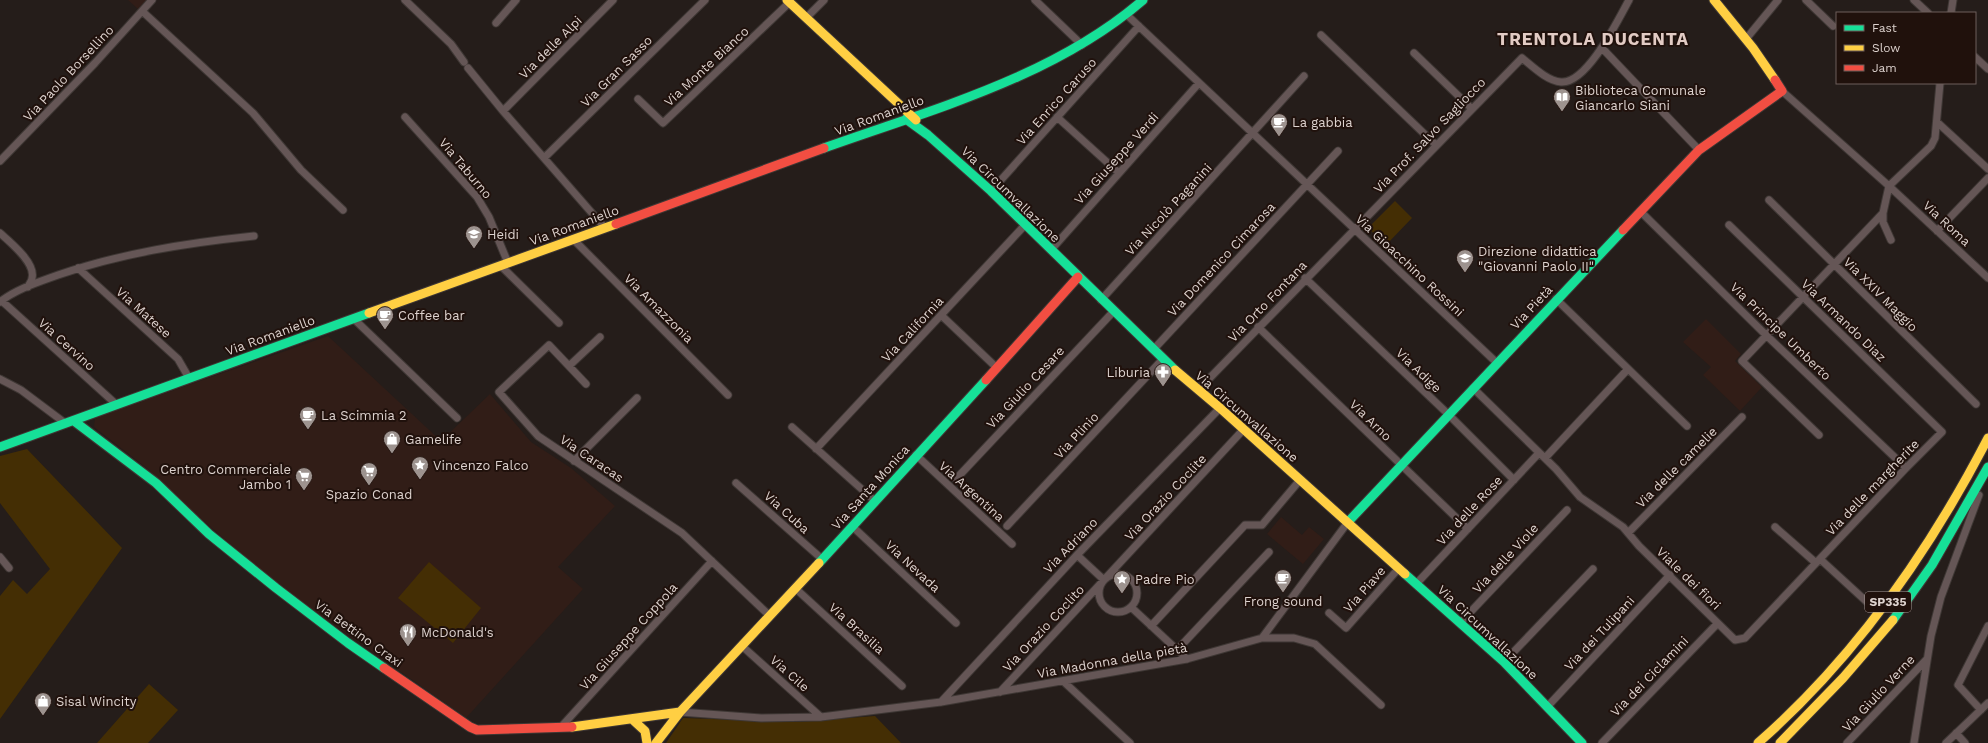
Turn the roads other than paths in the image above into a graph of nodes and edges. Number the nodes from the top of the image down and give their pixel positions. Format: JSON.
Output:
{"nodes":[{"id":1,"x":152,"y":0,"type":"edge"},
{"id":2,"x":405,"y":0,"type":"edge"},
{"id":3,"x":516,"y":0,"type":"edge"},
{"id":4,"x":613,"y":0,"type":"edge"},
{"id":5,"x":705,"y":0,"type":"edge"},
{"id":6,"x":824,"y":0,"type":"edge"},
{"id":7,"x":1035,"y":0,"type":"edge"},
{"id":8,"x":1143,"y":0,"type":"edge"},
{"id":9,"x":1629,"y":0,"type":"edge"},
{"id":10,"x":1714,"y":0,"type":"edge"},
{"id":11,"x":1778,"y":0,"type":"edge"},
{"id":12,"x":1806,"y":0,"type":"edge"},
{"id":13,"x":1914,"y":0,"type":"edge"},
{"id":14,"x":1953,"y":0,"type":"edge"},
{"id":15,"x":788,"y":1,"type":"edge"},
{"id":16,"x":142,"y":11,"type":"junction"},
{"id":17,"x":1927,"y":12,"type":"edge"},
{"id":18,"x":1951,"y":12,"type":"edge"},
{"id":19,"x":1127,"y":15,"type":"junction"},
{"id":20,"x":807,"y":17,"type":"junction"},
{"id":21,"x":496,"y":23,"type":"dead end"},
{"id":22,"x":1139,"y":26,"type":"junction"},
{"id":23,"x":1833,"y":26,"type":"dead end"},
{"id":24,"x":1321,"y":35,"type":"dead end"},
{"id":25,"x":1746,"y":39,"type":"junction"},
{"id":26,"x":1082,"y":45,"type":"junction"},
{"id":27,"x":1602,"y":48,"type":"junction"},
{"id":28,"x":1414,"y":53,"type":"dead end"},
{"id":29,"x":1976,"y":58,"type":"edge"},
{"id":30,"x":1988,"y":69,"type":"edge"},
{"id":31,"x":1304,"y":76,"type":"dead end"},
{"id":32,"x":1199,"y":83,"type":"junction"},
{"id":33,"x":1940,"y":84,"type":"edge"},
{"id":34,"x":1782,"y":91,"type":"junction"},
{"id":35,"x":638,"y":99,"type":"dead end"},
{"id":36,"x":1471,"y":108,"type":"junction"},
{"id":37,"x":503,"y":111,"type":"junction"},
{"id":38,"x":924,"y":112,"type":"junction"},
{"id":39,"x":405,"y":117,"type":"dead end"},
{"id":40,"x":909,"y":118,"type":"junction"},
{"id":41,"x":1057,"y":118,"type":"junction"},
{"id":42,"x":1937,"y":122,"type":"junction"},
{"id":43,"x":927,"y":131,"type":"junction"},
{"id":44,"x":1253,"y":134,"type":"junction"},
{"id":45,"x":1436,"y":145,"type":"junction"},
{"id":46,"x":1699,"y":150,"type":"junction"},
{"id":47,"x":1338,"y":151,"type":"dead end"},
{"id":48,"x":544,"y":158,"type":"junction"},
{"id":49,"x":0,"y":161,"type":"edge"},
{"id":50,"x":1988,"y":169,"type":"edge"},
{"id":51,"x":1119,"y":173,"type":"junction"},
{"id":52,"x":1988,"y":178,"type":"edge"},
{"id":53,"x":1306,"y":185,"type":"junction"},
{"id":54,"x":1890,"y":186,"type":"junction"},
{"id":55,"x":991,"y":191,"type":"junction"},
{"id":56,"x":1769,"y":200,"type":"dead end"},
{"id":57,"x":343,"y":210,"type":"dead end"},
{"id":58,"x":1640,"y":211,"type":"junction"},
{"id":59,"x":1883,"y":213,"type":"junction"},
{"id":60,"x":1729,"y":224,"type":"dead end"},
{"id":61,"x":1025,"y":225,"type":"junction"},
{"id":62,"x":605,"y":228,"type":"junction"},
{"id":63,"x":1354,"y":229,"type":"junction"},
{"id":64,"x":1938,"y":231,"type":"junction"},
{"id":65,"x":0,"y":233,"type":"edge"},
{"id":66,"x":254,"y":236,"type":"dead end"},
{"id":67,"x":573,"y":239,"type":"junction"},
{"id":68,"x":1891,"y":240,"type":"dead end"},
{"id":69,"x":1051,"y":250,"type":"junction"},
{"id":70,"x":504,"y":264,"type":"junction"},
{"id":71,"x":1835,"y":265,"type":"junction"},
{"id":72,"x":78,"y":268,"type":"junction"},
{"id":73,"x":1078,"y":277,"type":"junction"},
{"id":74,"x":1305,"y":278,"type":"junction"},
{"id":75,"x":1988,"y":278,"type":"edge"},
{"id":76,"x":28,"y":287,"type":"junction"},
{"id":77,"x":1804,"y":298,"type":"junction"},
{"id":78,"x":1101,"y":300,"type":"junction"},
{"id":79,"x":1556,"y":300,"type":"junction"},
{"id":80,"x":1,"y":302,"type":"edge"},
{"id":81,"x":1113,"y":312,"type":"junction"},
{"id":82,"x":941,"y":315,"type":"junction"},
{"id":83,"x":354,"y":319,"type":"junction"},
{"id":84,"x":558,"y":323,"type":"dead end"},
{"id":85,"x":1258,"y":327,"type":"junction"},
{"id":86,"x":1766,"y":335,"type":"junction"},
{"id":87,"x":600,"y":336,"type":"dead end"},
{"id":88,"x":1152,"y":350,"type":"junction"},
{"id":89,"x":1162,"y":360,"type":"junction"},
{"id":90,"x":1496,"y":363,"type":"junction"},
{"id":91,"x":569,"y":366,"type":"junction"},
{"id":92,"x":997,"y":368,"type":"junction"},
{"id":93,"x":1628,"y":369,"type":"junction"},
{"id":94,"x":190,"y":378,"type":"junction"},
{"id":95,"x":0,"y":379,"type":"edge"},
{"id":96,"x":586,"y":384,"type":"dead end"},
{"id":97,"x":1473,"y":388,"type":"junction"},
{"id":98,"x":1198,"y":390,"type":"junction"},
{"id":99,"x":728,"y":394,"type":"dead end"},
{"id":100,"x":637,"y":398,"type":"dead end"},
{"id":101,"x":1976,"y":404,"type":"dead end"},
{"id":102,"x":116,"y":405,"type":"junction"},
{"id":103,"x":1220,"y":408,"type":"junction"},
{"id":104,"x":1448,"y":414,"type":"junction"},
{"id":105,"x":1742,"y":417,"type":"dead end"},
{"id":106,"x":457,"y":418,"type":"dead end"},
{"id":107,"x":70,"y":422,"type":"junction"},
{"id":108,"x":1687,"y":426,"type":"dead end"},
{"id":109,"x":792,"y":427,"type":"dead end"},
{"id":110,"x":1243,"y":430,"type":"junction"},
{"id":111,"x":1942,"y":432,"type":"joint"},
{"id":112,"x":1819,"y":435,"type":"dead end"},
{"id":113,"x":1988,"y":438,"type":"edge"},
{"id":114,"x":0,"y":447,"type":"edge"},
{"id":115,"x":816,"y":449,"type":"junction"},
{"id":116,"x":916,"y":456,"type":"junction"},
{"id":117,"x":1542,"y":456,"type":"junction"},
{"id":118,"x":574,"y":461,"type":"junction"},
{"id":119,"x":1401,"y":465,"type":"junction"},
{"id":120,"x":1988,"y":467,"type":"edge"},
{"id":121,"x":1906,"y":468,"type":"junction"},
{"id":122,"x":1988,"y":472,"type":"edge"},
{"id":123,"x":956,"y":479,"type":"dead end"},
{"id":124,"x":1300,"y":480,"type":"junction"},
{"id":125,"x":1514,"y":480,"type":"junction"},
{"id":126,"x":736,"y":483,"type":"dead end"},
{"id":127,"x":875,"y":501,"type":"junction"},
{"id":128,"x":1567,"y":510,"type":"dead end"},
{"id":129,"x":1348,"y":522,"type":"junction"},
{"id":130,"x":1007,"y":526,"type":"dead end"},
{"id":131,"x":1775,"y":526,"type":"dead end"},
{"id":132,"x":853,"y":527,"type":"junction"},
{"id":133,"x":1468,"y":529,"type":"junction"},
{"id":134,"x":1628,"y":533,"type":"junction"},
{"id":135,"x":1012,"y":544,"type":"dead end"},
{"id":136,"x":1269,"y":552,"type":"dead end"},
{"id":137,"x":1076,"y":555,"type":"junction"},
{"id":138,"x":0,"y":557,"type":"edge"},
{"id":139,"x":822,"y":559,"type":"junction"},
{"id":140,"x":712,"y":561,"type":"junction"},
{"id":141,"x":1818,"y":561,"type":"junction"},
{"id":142,"x":9,"y":568,"type":"dead end"},
{"id":143,"x":1400,"y":568,"type":"junction"},
{"id":144,"x":1593,"y":569,"type":"dead end"},
{"id":145,"x":1670,"y":575,"type":"junction"},
{"id":146,"x":1104,"y":580,"type":"junction"},
{"id":147,"x":1417,"y":583,"type":"junction"},
{"id":148,"x":795,"y":588,"type":"junction"},
{"id":149,"x":1867,"y":602,"type":"dead end"},
{"id":150,"x":1132,"y":608,"type":"junction"},
{"id":151,"x":1329,"y":613,"type":"dead end"},
{"id":152,"x":770,"y":616,"type":"junction"},
{"id":153,"x":1461,"y":622,"type":"junction"},
{"id":154,"x":956,"y":623,"type":"dead end"},
{"id":155,"x":1151,"y":626,"type":"junction"},
{"id":156,"x":1715,"y":626,"type":"dead end"},
{"id":157,"x":1988,"y":626,"type":"edge"},
{"id":158,"x":1262,"y":638,"type":"junction"},
{"id":159,"x":1735,"y":640,"type":"joint"},
{"id":160,"x":742,"y":646,"type":"junction"},
{"id":161,"x":1177,"y":650,"type":"junction"},
{"id":162,"x":1187,"y":659,"type":"junction"},
{"id":163,"x":1927,"y":659,"type":"junction"},
{"id":164,"x":1504,"y":662,"type":"junction"},
{"id":165,"x":1063,"y":681,"type":"junction"},
{"id":166,"x":902,"y":686,"type":"dead end"},
{"id":167,"x":1000,"y":692,"type":"junction"},
{"id":168,"x":941,"y":702,"type":"junction"},
{"id":169,"x":1988,"y":704,"type":"edge"},
{"id":170,"x":1381,"y":705,"type":"dead end"},
{"id":171,"x":1549,"y":710,"type":"junction"},
{"id":172,"x":1981,"y":710,"type":"junction"},
{"id":173,"x":680,"y":712,"type":"junction"},
{"id":174,"x":821,"y":717,"type":"junction"},
{"id":175,"x":633,"y":720,"type":"junction"},
{"id":176,"x":561,"y":727,"type":"junction"},
{"id":177,"x":1956,"y":733,"type":"junction"},
{"id":178,"x":647,"y":743,"type":"edge"},
{"id":179,"x":656,"y":743,"type":"edge"},
{"id":180,"x":1130,"y":743,"type":"edge"},
{"id":181,"x":1582,"y":743,"type":"edge"},
{"id":182,"x":1602,"y":743,"type":"edge"},
{"id":183,"x":1758,"y":743,"type":"edge"},
{"id":184,"x":1780,"y":743,"type":"edge"},
{"id":185,"x":1847,"y":743,"type":"edge"},
{"id":186,"x":1914,"y":743,"type":"edge"},
{"id":187,"x":1946,"y":743,"type":"edge"},
{"id":188,"x":1965,"y":743,"type":"edge"}],
"edges":[{"from":1,"to":16,"type":"street","name":"Via Paolo Borsellino"},
{"from":2,"to":37,"type":"street"},
{"from":3,"to":21,"type":"street"},
{"from":4,"to":37,"type":"street","name":"Via delle Alpi"},
{"from":5,"to":48,"type":"street","name":"Via Gran Sasso"},
{"from":6,"to":20,"type":"street"},
{"from":7,"to":26,"type":"street"},
{"from":8,"to":19,"type":"main road","name":"Via Romaniello"},
{"from":9,"to":27,"type":"street"},
{"from":10,"to":25,"type":"main road"},
{"from":11,"to":25,"type":"street"},
{"from":12,"to":23,"type":"street"},
{"from":13,"to":17,"type":"street"},
{"from":14,"to":18,"type":"street"},
{"from":15,"to":20,"type":"main road","name":"Via Circumvallazione"},
{"from":15,"to":35,"type":"street","name":"Via Monte Bianco"},
{"from":16,"to":49,"type":"street","name":"Via Paolo Borsellino"},
{"from":16,"to":57,"type":"street"},
{"from":19,"to":22,"type":"street","name":"Via Gioacchino Rossini"},
{"from":19,"to":26,"type":"main road","name":"Via Romaniello"},
{"from":20,"to":40,"type":"main road","name":"Via Circumvallazione"},
{"from":22,"to":32,"type":"street","name":"Via Gioacchino Rossini"},
{"from":22,"to":41,"type":"street","name":"Via Enrico Caruso"},
{"from":24,"to":45,"type":"street"},
{"from":25,"to":34,"type":"main road"},
{"from":26,"to":38,"type":"main road","name":"Via Romaniello"},
{"from":27,"to":36,"type":"street","name":"Via Prof. Salvo Sagliocco"},
{"from":27,"to":46,"type":"street"},
{"from":28,"to":36,"type":"street"},
{"from":29,"to":30,"type":"street"},
{"from":31,"to":44,"type":"street","name":"Via Nicolò Paganini"},
{"from":32,"to":44,"type":"street","name":"Via Gioacchino Rossini"},
{"from":32,"to":51,"type":"street","name":"Via Giuseppe Verdi"},
{"from":33,"to":42,"type":"street"},
{"from":34,"to":46,"type":"main road","name":"Via Pietà"},
{"from":34,"to":54,"type":"street","name":"Via Roma"},
{"from":36,"to":45,"type":"street","name":"Via Prof. Salvo Sagliocco"},
{"from":37,"to":48,"type":"street"},
{"from":38,"to":40,"type":"main road","name":"Via Romaniello"},
{"from":38,"to":43,"type":"main road"},
{"from":39,"to":70,"type":"street","name":"Via Taburno"},
{"from":40,"to":43,"type":"main road","name":"Via Circumvallazione"},
{"from":40,"to":62,"type":"main road","name":"Via Romaniello"},
{"from":41,"to":51,"type":"street"},
{"from":41,"to":55,"type":"street","name":"Via Enrico Caruso"},
{"from":42,"to":50,"type":"street"},
{"from":42,"to":54,"type":"street"},
{"from":43,"to":55,"type":"main road","name":"Via Circumvallazione"},
{"from":44,"to":53,"type":"street","name":"Via Gioacchino Rossini"},
{"from":44,"to":78,"type":"street","name":"Via Nicolò Paganini"},
{"from":45,"to":63,"type":"street","name":"Via Prof. Salvo Sagliocco"},
{"from":46,"to":58,"type":"main road","name":"Via Pietà"},
{"from":47,"to":53,"type":"street"},
{"from":48,"to":62,"type":"street"},
{"from":51,"to":69,"type":"street","name":"Via Giuseppe Verdi"},
{"from":52,"to":64,"type":"street"},
{"from":53,"to":63,"type":"street","name":"Via Gioacchino Rossini"},
{"from":53,"to":88,"type":"street","name":"Via Domenico Cimarosa"},
{"from":54,"to":59,"type":"street"},
{"from":54,"to":64,"type":"street","name":"Via Roma"},
{"from":55,"to":61,"type":"main road","name":"Via Circumvallazione"},
{"from":56,"to":71,"type":"street","name":"Via XXIV Maggio"},
{"from":58,"to":79,"type":"main road","name":"Via Pietà"},
{"from":58,"to":86,"type":"street","name":"Via Principe Umberto"},
{"from":59,"to":68,"type":"street"},
{"from":59,"to":71,"type":"street"},
{"from":60,"to":77,"type":"street","name":"Via Armando Diaz"},
{"from":61,"to":69,"type":"main road","name":"Via Circumvallazione"},
{"from":61,"to":82,"type":"street","name":"Via California"},
{"from":62,"to":67,"type":"main road","name":"Via Romaniello"},
{"from":63,"to":74,"type":"street","name":"Via Orto Fontana"},
{"from":63,"to":90,"type":"street","name":"Via Gioacchino Rossini"},
{"from":64,"to":75,"type":"street","name":"Via Roma"},
{"from":65,"to":76,"type":"street"},
{"from":66,"to":72,"type":"street"},
{"from":67,"to":70,"type":"main road","name":"Via Romaniello"},
{"from":67,"to":99,"type":"street","name":"Via Amazzonia"},
{"from":69,"to":73,"type":"main road","name":"Via Circumvallazione"},
{"from":70,"to":83,"type":"main road","name":"Via Romaniello"},
{"from":70,"to":84,"type":"street"},
{"from":71,"to":77,"type":"street"},
{"from":71,"to":101,"type":"street","name":"Via XXIV Maggio"},
{"from":72,"to":76,"type":"street"},
{"from":72,"to":94,"type":"street","name":"Via Matese"},
{"from":73,"to":78,"type":"main road","name":"Via Circumvallazione"},
{"from":73,"to":92,"type":"main road","name":"Via Santa Monica"},
{"from":74,"to":85,"type":"street","name":"Via Orto Fontana"},
{"from":74,"to":104,"type":"street","name":"Via Adige"},
{"from":76,"to":80,"type":"street"},
{"from":77,"to":86,"type":"street"},
{"from":77,"to":111,"type":"street","name":"Via Armando Diaz"},
{"from":78,"to":81,"type":"main road","name":"Via Circumvallazione"},
{"from":79,"to":90,"type":"main road","name":"Via Pietà"},
{"from":79,"to":93,"type":"street"},
{"from":80,"to":102,"type":"street","name":"Via Cervino"},
{"from":81,"to":88,"type":"main road","name":"Via Circumvallazione"},
{"from":81,"to":123,"type":"street","name":"Via Giulio Cesare"},
{"from":82,"to":92,"type":"street"},
{"from":82,"to":115,"type":"street","name":"Via California"},
{"from":83,"to":94,"type":"main road","name":"Via Romaniello"},
{"from":83,"to":106,"type":"street"},
{"from":85,"to":98,"type":"street","name":"Via Orto Fontana"},
{"from":85,"to":119,"type":"street","name":"Via Arno"},
{"from":86,"to":112,"type":"street"},
{"from":86,"to":121,"type":"street","name":"Via Principe Umberto"},
{"from":87,"to":91,"type":"street"},
{"from":88,"to":89,"type":"main road","name":"Via Circumvallazione"},
{"from":89,"to":98,"type":"main road","name":"Via Circumvallazione"},
{"from":89,"to":130,"type":"street","name":"Via Plinio"},
{"from":90,"to":97,"type":"main road","name":"Via Pietà"},
{"from":91,"to":96,"type":"street","name":"Via Caracas"},
{"from":91,"to":118,"type":"street","name":"Via Caracas"},
{"from":92,"to":116,"type":"main road","name":"Via Santa Monica"},
{"from":93,"to":108,"type":"street"},
{"from":93,"to":117,"type":"street","name":"Via delle Rose"},
{"from":94,"to":102,"type":"main road","name":"Via Romaniello"},
{"from":95,"to":107,"type":"street"},
{"from":97,"to":104,"type":"main road","name":"Via Pietà"},
{"from":97,"to":117,"type":"street"},
{"from":98,"to":103,"type":"main road","name":"Via Circumvallazione"},
{"from":100,"to":118,"type":"street"},
{"from":102,"to":107,"type":"main road","name":"Via Romaniello"},
{"from":103,"to":110,"type":"main road","name":"Via Circumvallazione"},
{"from":103,"to":137,"type":"street","name":"Via Adriano"},
{"from":104,"to":119,"type":"main road","name":"Via Pietà"},
{"from":104,"to":125,"type":"street","name":"Via Adige"},
{"from":105,"to":134,"type":"street","name":"Via delle camelie"},
{"from":107,"to":114,"type":"main road","name":"Via Romaniello"},
{"from":107,"to":176,"type":"main road","name":"Via Bettino Craxi"},
{"from":109,"to":115,"type":"street"},
{"from":110,"to":124,"type":"main road","name":"Via Circumvallazione"},
{"from":110,"to":146,"type":"street","name":"Via Orazio Coclite"},
{"from":111,"to":121,"type":"street","name":"Via delle margherite"},
{"from":113,"to":183,"type":"main road","number":"SP335"},
{"from":115,"to":127,"type":"street"},
{"from":116,"to":127,"type":"main road","name":"Via Santa Monica"},
{"from":116,"to":135,"type":"street","name":"Via Argentina"},
{"from":117,"to":125,"type":"street","name":"Via delle Rose"},
{"from":117,"to":134,"type":"street","name":"Viale dei fiori"},
{"from":118,"to":140,"type":"street","name":"Via Caracas"},
{"from":119,"to":129,"type":"main road","name":"Via Pietà"},
{"from":119,"to":133,"type":"street","name":"Via Arno"},
{"from":120,"to":184,"type":"main road","number":"SP335"},
{"from":121,"to":141,"type":"street","name":"Via delle margherite"},
{"from":122,"to":163,"type":"street"},
{"from":124,"to":129,"type":"main road","name":"Via Circumvallazione"},
{"from":124,"to":155,"type":"street"},
{"from":125,"to":133,"type":"street","name":"Via delle Rose"},
{"from":126,"to":139,"type":"street","name":"Via Cuba"},
{"from":127,"to":132,"type":"main road","name":"Via Santa Monica"},
{"from":128,"to":153,"type":"street","name":"Via delle Viole"},
{"from":129,"to":143,"type":"main road","name":"Via Circumvallazione"},
{"from":129,"to":158,"type":"street"},
{"from":131,"to":141,"type":"street"},
{"from":132,"to":139,"type":"main road","name":"Via Santa Monica"},
{"from":132,"to":154,"type":"street","name":"Via Nevada"},
{"from":133,"to":147,"type":"street","name":"Via delle Rose"},
{"from":134,"to":145,"type":"street","name":"Viale dei fiori"},
{"from":136,"to":161,"type":"street"},
{"from":137,"to":146,"type":"street"},
{"from":137,"to":168,"type":"street","name":"Via Adriano"},
{"from":138,"to":142,"type":"street"},
{"from":139,"to":148,"type":"main road","name":"Via Santa Monica"},
{"from":140,"to":152,"type":"street","name":"Via Caracas"},
{"from":140,"to":176,"type":"street","name":"Via Giuseppe Coppola"},
{"from":141,"to":149,"type":"street"},
{"from":141,"to":159,"type":"street","name":"Via delle margherite"},
{"from":143,"to":147,"type":"main road","name":"Via Circumvallazione"},
{"from":143,"to":151,"type":"street","name":"Via Piave"},
{"from":144,"to":164,"type":"street"},
{"from":145,"to":159,"type":"street","name":"Viale dei fiori"},
{"from":145,"to":171,"type":"street","name":"Via dei Tulipani"},
{"from":146,"to":150,"type":"street"},
{"from":146,"to":150,"type":"street"},
{"from":146,"to":167,"type":"street","name":"Via Orazio Coclito"},
{"from":147,"to":153,"type":"main road","name":"Via Circumvallazione"},
{"from":148,"to":152,"type":"main road","name":"Via Santa Monica"},
{"from":148,"to":166,"type":"street","name":"Via Brasilia"},
{"from":150,"to":155,"type":"street"},
{"from":152,"to":160,"type":"main road","name":"Via Santa Monica"},
{"from":153,"to":164,"type":"main road","name":"Via Circumvallazione"},
{"from":155,"to":161,"type":"street"},
{"from":156,"to":182,"type":"street","name":"Via dei Ciclamini"},
{"from":157,"to":172,"type":"street"},
{"from":158,"to":162,"type":"street","name":"Via Madonna della pietà"},
{"from":158,"to":170,"type":"street"},
{"from":160,"to":173,"type":"main road","name":"Via Santa Monica"},
{"from":160,"to":174,"type":"street","name":"Via Cile"},
{"from":161,"to":162,"type":"street"},
{"from":162,"to":165,"type":"street","name":"Via Madonna della pietà"},
{"from":163,"to":185,"type":"street","name":"Via Giulio Verne"},
{"from":163,"to":186,"type":"street"},
{"from":164,"to":171,"type":"main road","name":"Via Circumvallazione"},
{"from":165,"to":167,"type":"street","name":"Via Madonna della pietà"},
{"from":165,"to":180,"type":"street"},
{"from":167,"to":168,"type":"street","name":"Via Madonna della pietà"},
{"from":168,"to":174,"type":"street","name":"Via Madonna della pietà"},
{"from":169,"to":172,"type":"street"},
{"from":171,"to":181,"type":"main road","name":"Via Circumvallazione"},
{"from":172,"to":177,"type":"street"},
{"from":173,"to":174,"type":"street","name":"Via Madonna della pietà"},
{"from":173,"to":175,"type":"main road","name":"Via Bettino Craxi"},
{"from":173,"to":179,"type":"main road","name":"Via Santa Monica"},
{"from":175,"to":176,"type":"main road","name":"Via Bettino Craxi"},
{"from":175,"to":178,"type":"main road"},
{"from":177,"to":187,"type":"street"},
{"from":177,"to":188,"type":"street"}]}
